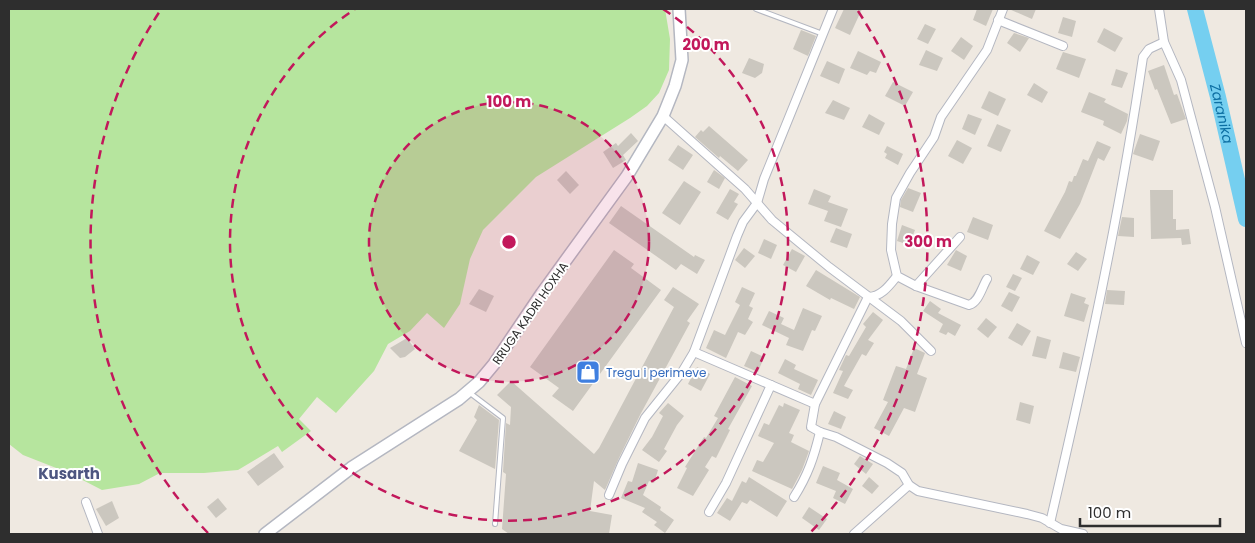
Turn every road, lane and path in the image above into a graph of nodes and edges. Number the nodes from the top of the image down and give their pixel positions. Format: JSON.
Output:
{"nodes":[{"id":1,"x":679,"y":9,"type":"edge"},
{"id":2,"x":756,"y":9,"type":"edge"},
{"id":3,"x":833,"y":9,"type":"edge"},
{"id":4,"x":1003,"y":9,"type":"edge"},
{"id":5,"x":1159,"y":9,"type":"edge"},
{"id":6,"x":998,"y":20,"type":"junction"},
{"id":7,"x":823,"y":34,"type":"junction"},
{"id":8,"x":1164,"y":42,"type":"junction"},
{"id":9,"x":1063,"y":46,"type":"dead end"},
{"id":10,"x":663,"y":116,"type":"junction"},
{"id":11,"x":756,"y":203,"type":"junction"},
{"id":12,"x":960,"y":237,"type":"dead end"},
{"id":13,"x":897,"y":276,"type":"junction"},
{"id":14,"x":987,"y":279,"type":"dead end"},
{"id":15,"x":916,"y":286,"type":"junction"},
{"id":16,"x":868,"y":297,"type":"junction"},
{"id":17,"x":1246,"y":343,"type":"edge"},
{"id":18,"x":931,"y":351,"type":"dead end"},
{"id":19,"x":694,"y":352,"type":"junction"},
{"id":20,"x":771,"y":385,"type":"junction"},
{"id":21,"x":468,"y":392,"type":"junction"},
{"id":22,"x":815,"y":404,"type":"junction"},
{"id":23,"x":820,"y":432,"type":"junction"},
{"id":24,"x":909,"y":485,"type":"junction"},
{"id":25,"x":609,"y":495,"type":"dead end"},
{"id":26,"x":794,"y":497,"type":"dead end"},
{"id":27,"x":86,"y":502,"type":"dead end"},
{"id":28,"x":709,"y":512,"type":"dead end"},
{"id":29,"x":1050,"y":523,"type":"junction"},
{"id":30,"x":495,"y":524,"type":"dead end"},
{"id":31,"x":98,"y":534,"type":"edge"},
{"id":32,"x":265,"y":534,"type":"edge"},
{"id":33,"x":854,"y":534,"type":"edge"},
{"id":34,"x":1083,"y":534,"type":"edge"}],
"edges":[{"from":1,"to":10,"type":"main road","name":"RRUGA KADRI HOXHA"},
{"from":2,"to":7,"type":"lane"},
{"from":3,"to":7,"type":"street"},
{"from":4,"to":6,"type":"street"},
{"from":5,"to":8,"type":"street"},
{"from":6,"to":9,"type":"street"},
{"from":6,"to":13,"type":"street"},
{"from":7,"to":11,"type":"street"},
{"from":8,"to":17,"type":"street"},
{"from":8,"to":29,"type":"street"},
{"from":10,"to":11,"type":"street"},
{"from":10,"to":21,"type":"main road","name":"RRUGA KADRI HOXHA"},
{"from":11,"to":16,"type":"street"},
{"from":11,"to":19,"type":"street"},
{"from":12,"to":15,"type":"street"},
{"from":13,"to":15,"type":"street"},
{"from":13,"to":16,"type":"street"},
{"from":14,"to":15,"type":"street"},
{"from":16,"to":18,"type":"street"},
{"from":16,"to":22,"type":"street"},
{"from":19,"to":20,"type":"street"},
{"from":19,"to":25,"type":"street"},
{"from":20,"to":22,"type":"street"},
{"from":20,"to":28,"type":"street"},
{"from":21,"to":30,"type":"lane"},
{"from":21,"to":32,"type":"main road","name":"RRUGA KADRI HOXHA"},
{"from":22,"to":23,"type":"street"},
{"from":23,"to":24,"type":"street"},
{"from":23,"to":26,"type":"street"},
{"from":24,"to":29,"type":"street"},
{"from":24,"to":33,"type":"street"},
{"from":27,"to":31,"type":"street"},
{"from":29,"to":34,"type":"street"}]}
